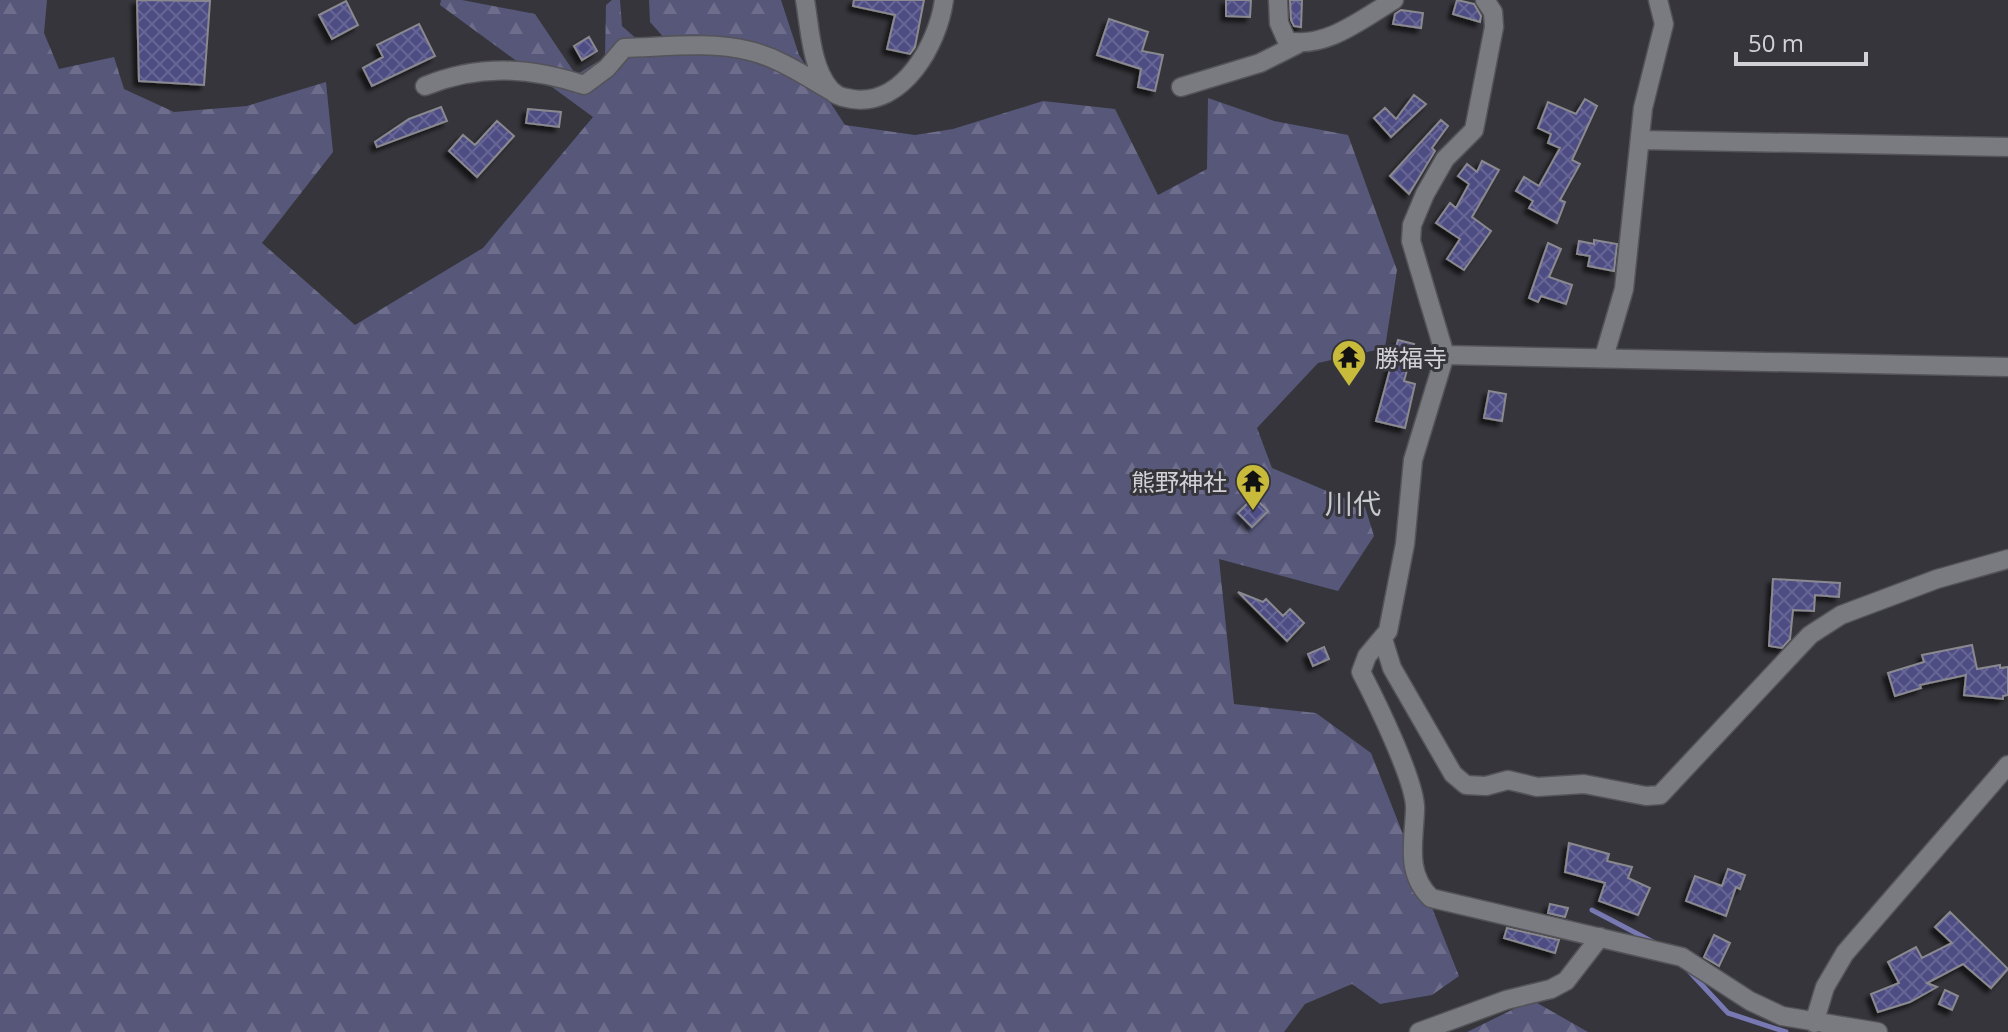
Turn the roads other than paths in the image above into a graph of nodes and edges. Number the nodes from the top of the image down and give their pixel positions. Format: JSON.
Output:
{"nodes":[{"id":1,"x":805,"y":0,"type":"edge"},
{"id":2,"x":944,"y":0,"type":"edge"},
{"id":3,"x":1278,"y":0,"type":"edge"},
{"id":4,"x":1394,"y":0,"type":"edge"},
{"id":5,"x":1485,"y":0,"type":"edge"},
{"id":6,"x":1658,"y":0,"type":"edge"},
{"id":7,"x":1298,"y":44,"type":"junction"},
{"id":8,"x":425,"y":86,"type":"dead end"},
{"id":9,"x":1181,"y":87,"type":"dead end"},
{"id":10,"x":835,"y":93,"type":"junction"},
{"id":11,"x":1641,"y":140,"type":"junction"},
{"id":12,"x":2008,"y":147,"type":"edge"},
{"id":13,"x":1445,"y":355,"type":"junction"},
{"id":14,"x":1604,"y":357,"type":"junction"},
{"id":15,"x":2008,"y":367,"type":"edge"},
{"id":16,"x":2008,"y":559,"type":"edge"},
{"id":17,"x":1383,"y":639,"type":"junction"},
{"id":18,"x":2008,"y":765,"type":"edge"},
{"id":19,"x":1600,"y":937,"type":"junction"},
{"id":20,"x":1814,"y":1023,"type":"junction"},
{"id":21,"x":1419,"y":1032,"type":"edge"},
{"id":22,"x":1878,"y":1032,"type":"edge"}],
"edges":[{"from":1,"to":10,"type":"street"},
{"from":2,"to":10,"type":"street"},
{"from":3,"to":7,"type":"street"},
{"from":4,"to":7,"type":"street"},
{"from":5,"to":13,"type":"street"},
{"from":6,"to":11,"type":"street"},
{"from":7,"to":9,"type":"street"},
{"from":8,"to":10,"type":"street"},
{"from":11,"to":12,"type":"street"},
{"from":11,"to":14,"type":"street"},
{"from":13,"to":14,"type":"street"},
{"from":13,"to":17,"type":"street"},
{"from":14,"to":15,"type":"street"},
{"from":16,"to":17,"type":"street"},
{"from":17,"to":19,"type":"street"},
{"from":18,"to":20,"type":"street"},
{"from":19,"to":20,"type":"street"},
{"from":19,"to":21,"type":"street"},
{"from":20,"to":22,"type":"street"}]}
